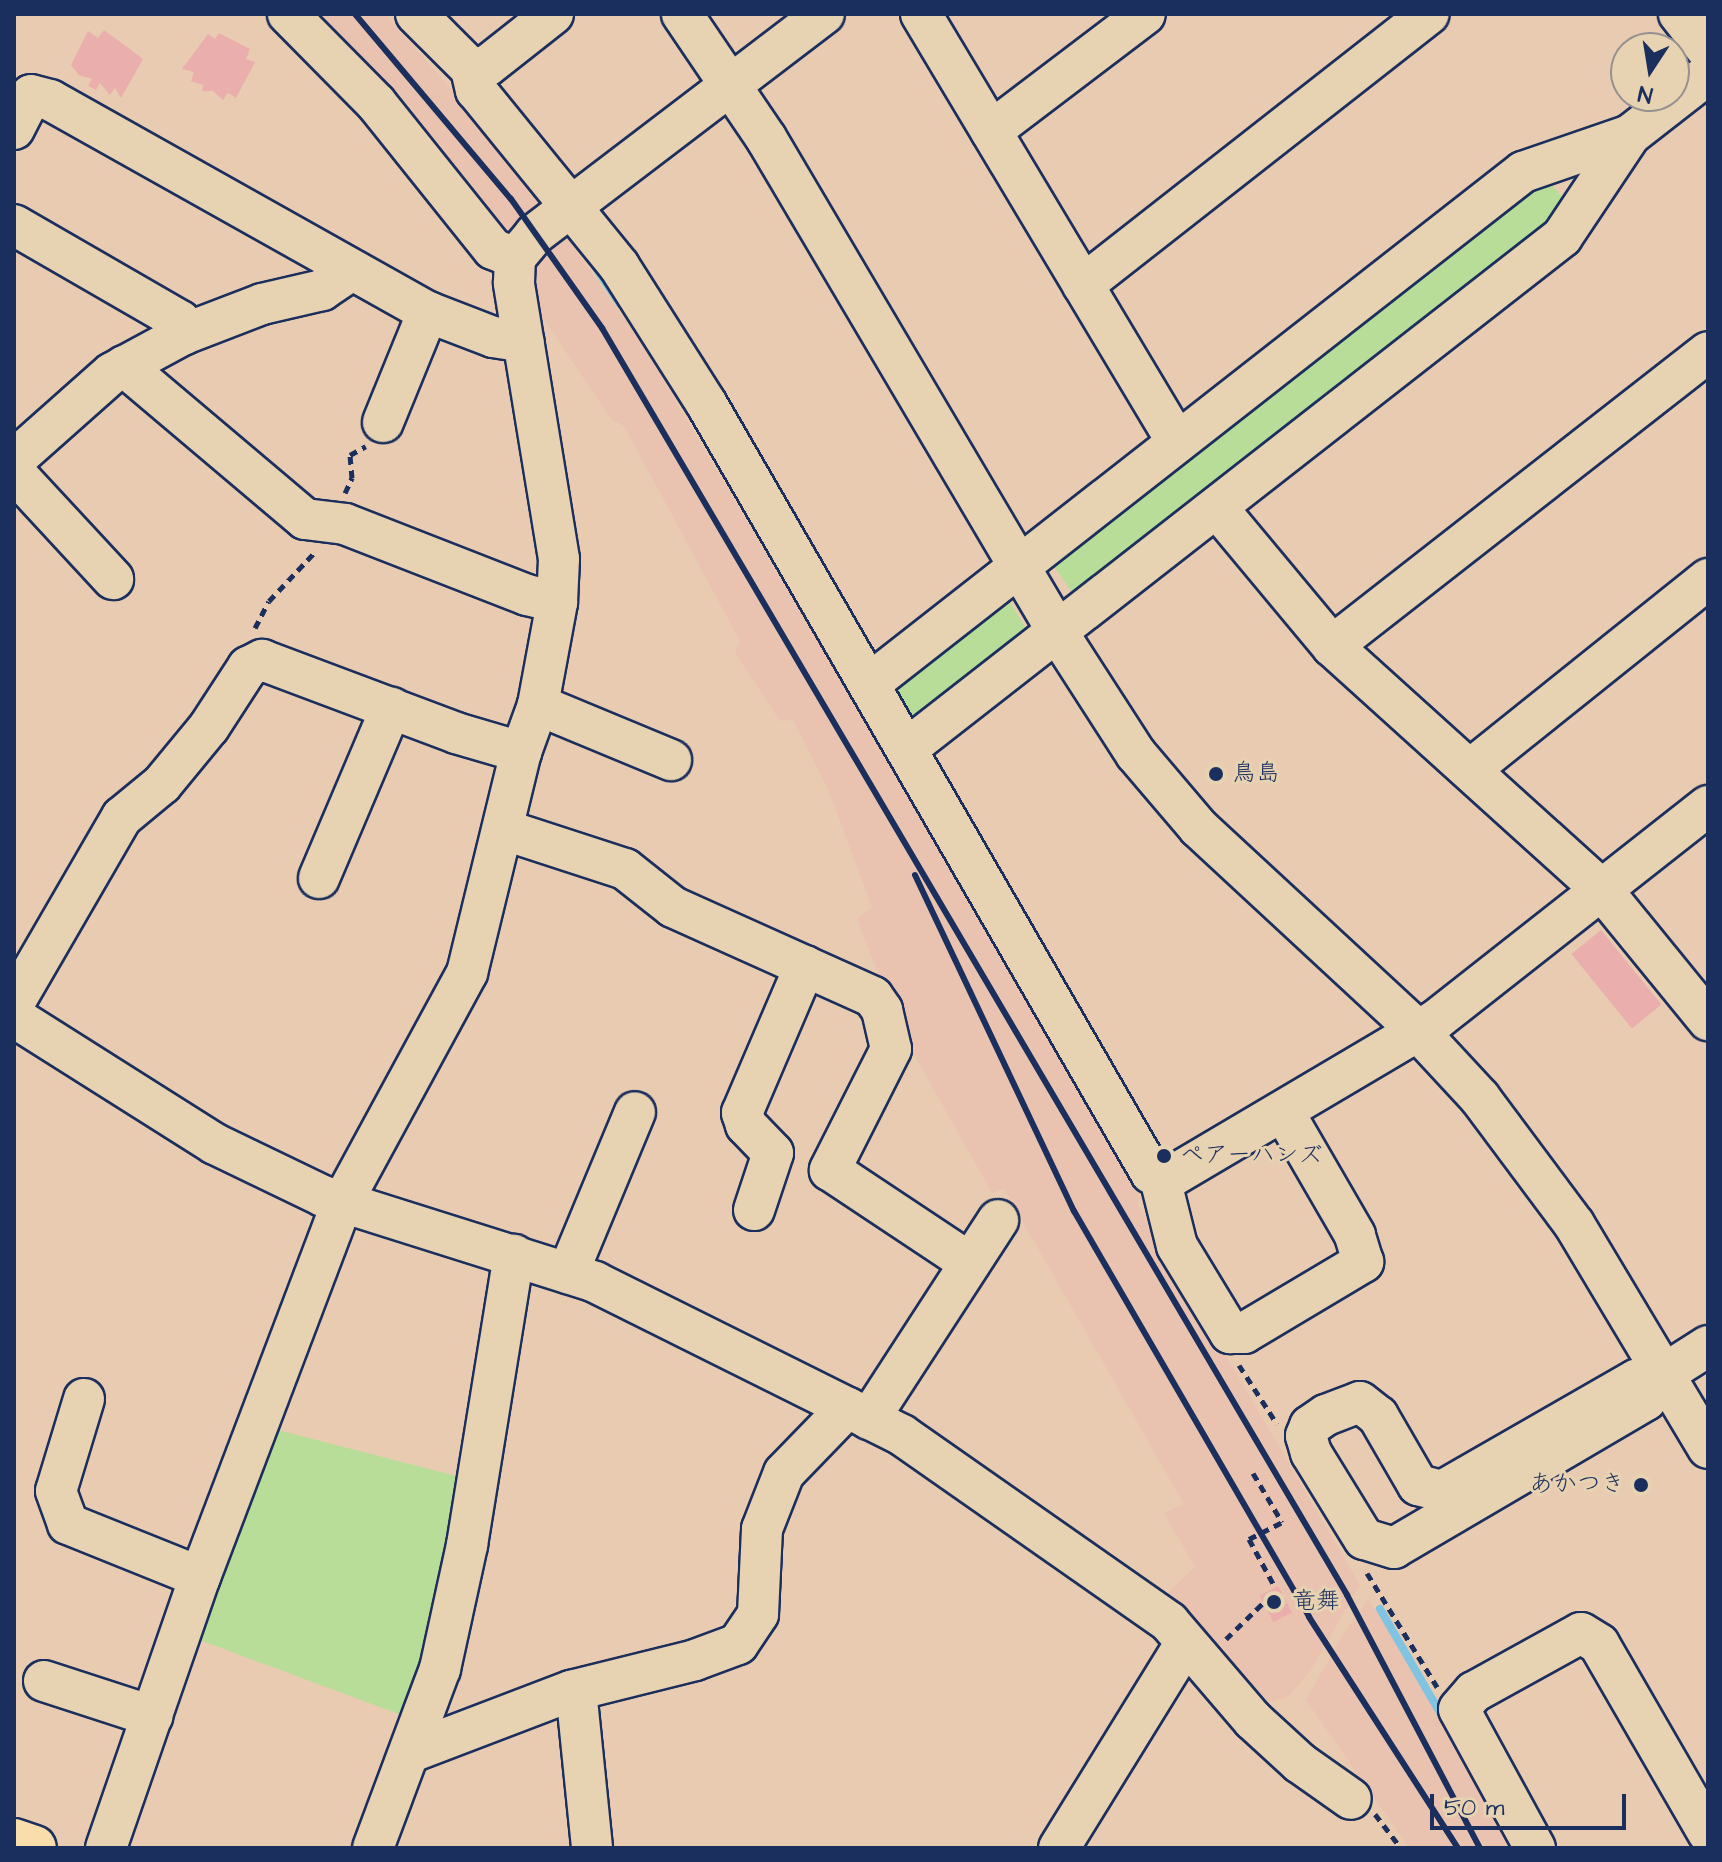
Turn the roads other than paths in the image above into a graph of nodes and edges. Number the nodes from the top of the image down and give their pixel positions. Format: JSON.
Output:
{"nodes":[{"id":1,"x":288,"y":14,"type":"edge"},
{"id":2,"x":416,"y":14,"type":"edge"},
{"id":3,"x":553,"y":14,"type":"edge"},
{"id":4,"x":682,"y":14,"type":"edge"},
{"id":5,"x":824,"y":14,"type":"edge"},
{"id":6,"x":921,"y":14,"type":"edge"},
{"id":7,"x":1145,"y":14,"type":"edge"},
{"id":8,"x":1428,"y":14,"type":"edge"},
{"id":9,"x":1679,"y":14,"type":"edge"},
{"id":10,"x":1708,"y":51,"type":"edge"},
{"id":11,"x":471,"y":69,"type":"junction"},
{"id":12,"x":1708,"y":74,"type":"edge"},
{"id":13,"x":731,"y":84,"type":"junction"},
{"id":14,"x":14,"y":129,"type":"edge"},
{"id":15,"x":991,"y":131,"type":"junction"},
{"id":16,"x":1630,"y":135,"type":"junction"},
{"id":17,"x":572,"y":208,"type":"junction"},
{"id":18,"x":14,"y":225,"type":"edge"},
{"id":19,"x":515,"y":258,"type":"junction"},
{"id":20,"x":350,"y":271,"type":"junction"},
{"id":21,"x":1083,"y":285,"type":"junction"},
{"id":22,"x":428,"y":312,"type":"junction"},
{"id":23,"x":184,"y":334,"type":"junction"},
{"id":24,"x":524,"y":342,"type":"junction"},
{"id":25,"x":1707,"y":356,"type":"edge"},
{"id":26,"x":124,"y":366,"type":"junction"},
{"id":27,"x":383,"y":422,"type":"road end"},
{"id":28,"x":1177,"y":442,"type":"junction"},
{"id":29,"x":14,"y":460,"type":"edge"},
{"id":30,"x":14,"y":472,"type":"edge"},
{"id":31,"x":1218,"y":509,"type":"junction"},
{"id":32,"x":1020,"y":566,"type":"junction"},
{"id":33,"x":113,"y":579,"type":"dead end"},
{"id":34,"x":1708,"y":579,"type":"edge"},
{"id":35,"x":557,"y":602,"type":"junction"},
{"id":36,"x":1059,"y":634,"type":"junction"},
{"id":37,"x":1332,"y":646,"type":"junction"},
{"id":38,"x":869,"y":684,"type":"junction"},
{"id":39,"x":538,"y":705,"type":"junction"},
{"id":40,"x":391,"y":708,"type":"junction"},
{"id":41,"x":909,"y":747,"type":"junction"},
{"id":42,"x":521,"y":752,"type":"junction"},
{"id":43,"x":671,"y":760,"type":"dead end"},
{"id":44,"x":1471,"y":769,"type":"junction"},
{"id":45,"x":1708,"y":806,"type":"edge"},
{"id":46,"x":505,"y":830,"type":"junction"},
{"id":47,"x":319,"y":878,"type":"dead end"},
{"id":48,"x":1602,"y":890,"type":"junction"},
{"id":49,"x":805,"y":966,"type":"junction"},
{"id":50,"x":14,"y":1003,"type":"edge"},
{"id":51,"x":14,"y":1017,"type":"edge"},
{"id":52,"x":1708,"y":1020,"type":"edge"},
{"id":53,"x":1418,"y":1031,"type":"junction"},
{"id":54,"x":1283,"y":1111,"type":"junction"},
{"id":55,"x":635,"y":1112,"type":"dead end"},
{"id":56,"x":1160,"y":1178,"type":"junction"},
{"id":57,"x":342,"y":1203,"type":"junction"},
{"id":58,"x":754,"y":1210,"type":"dead end"},
{"id":59,"x":998,"y":1220,"type":"dead end"},
{"id":60,"x":514,"y":1255,"type":"junction"},
{"id":61,"x":970,"y":1263,"type":"junction"},
{"id":62,"x":568,"y":1273,"type":"junction"},
{"id":63,"x":1708,"y":1346,"type":"edge"},
{"id":64,"x":1664,"y":1374,"type":"junction"},
{"id":65,"x":84,"y":1399,"type":"dead end"},
{"id":66,"x":858,"y":1414,"type":"junction"},
{"id":67,"x":1708,"y":1448,"type":"edge"},
{"id":68,"x":200,"y":1577,"type":"junction"},
{"id":69,"x":1193,"y":1653,"type":"junction"},
{"id":70,"x":44,"y":1681,"type":"dead end"},
{"id":71,"x":576,"y":1690,"type":"junction"},
{"id":72,"x":152,"y":1716,"type":"junction"},
{"id":73,"x":411,"y":1752,"type":"junction"},
{"id":74,"x":1351,"y":1799,"type":"road end"},
{"id":75,"x":1708,"y":1833,"type":"edge"},
{"id":76,"x":14,"y":1841,"type":"edge"},
{"id":77,"x":34,"y":1848,"type":"edge"},
{"id":78,"x":106,"y":1848,"type":"edge"},
{"id":79,"x":373,"y":1848,"type":"edge"},
{"id":80,"x":592,"y":1848,"type":"edge"},
{"id":81,"x":1059,"y":1848,"type":"edge"},
{"id":82,"x":1535,"y":1848,"type":"edge"}],
"edges":[{"from":1,"to":19,"type":"street"},
{"from":2,"to":11,"type":"street"},
{"from":3,"to":11,"type":"street"},
{"from":4,"to":13,"type":"street"},
{"from":5,"to":13,"type":"street"},
{"from":6,"to":15,"type":"street"},
{"from":7,"to":15,"type":"street"},
{"from":8,"to":21,"type":"street"},
{"from":9,"to":10,"type":"street"},
{"from":11,"to":17,"type":"street"},
{"from":12,"to":16,"type":"street"},
{"from":13,"to":17,"type":"street"},
{"from":13,"to":32,"type":"street"},
{"from":14,"to":20,"type":"street"},
{"from":15,"to":21,"type":"street"},
{"from":16,"to":28,"type":"street"},
{"from":16,"to":31,"type":"street"},
{"from":17,"to":19,"type":"street"},
{"from":17,"to":38,"type":"street"},
{"from":18,"to":23,"type":"street"},
{"from":19,"to":24,"type":"street"},
{"from":20,"to":22,"type":"street"},
{"from":20,"to":23,"type":"street"},
{"from":21,"to":28,"type":"street"},
{"from":22,"to":24,"type":"street"},
{"from":22,"to":27,"type":"street"},
{"from":23,"to":26,"type":"street"},
{"from":24,"to":35,"type":"street"},
{"from":25,"to":37,"type":"street"},
{"from":26,"to":29,"type":"street"},
{"from":26,"to":35,"type":"street"},
{"from":28,"to":32,"type":"street"},
{"from":30,"to":33,"type":"street"},
{"from":31,"to":36,"type":"street"},
{"from":31,"to":37,"type":"street"},
{"from":32,"to":36,"type":"street"},
{"from":32,"to":38,"type":"street"},
{"from":34,"to":44,"type":"street"},
{"from":35,"to":39,"type":"street"},
{"from":36,"to":41,"type":"street"},
{"from":36,"to":53,"type":"street"},
{"from":37,"to":44,"type":"street"},
{"from":38,"to":41,"type":"street"},
{"from":39,"to":42,"type":"street"},
{"from":39,"to":43,"type":"street"},
{"from":40,"to":42,"type":"street"},
{"from":40,"to":47,"type":"street"},
{"from":40,"to":50,"type":"street"},
{"from":41,"to":56,"type":"street"},
{"from":42,"to":46,"type":"street"},
{"from":44,"to":48,"type":"street"},
{"from":45,"to":48,"type":"street"},
{"from":46,"to":49,"type":"street"},
{"from":46,"to":57,"type":"street"},
{"from":48,"to":52,"type":"street"},
{"from":48,"to":53,"type":"street"},
{"from":49,"to":58,"type":"street"},
{"from":49,"to":61,"type":"street"},
{"from":51,"to":57,"type":"street"},
{"from":53,"to":54,"type":"street"},
{"from":53,"to":64,"type":"street"},
{"from":54,"to":56,"type":"street"},
{"from":54,"to":56,"type":"street"},
{"from":55,"to":62,"type":"street"},
{"from":57,"to":60,"type":"street"},
{"from":57,"to":68,"type":"street"},
{"from":59,"to":61,"type":"street"},
{"from":60,"to":62,"type":"street"},
{"from":60,"to":73,"type":"street"},
{"from":61,"to":66,"type":"street"},
{"from":62,"to":66,"type":"street"},
{"from":63,"to":64,"type":"street"},
{"from":64,"to":64,"type":"street"},
{"from":64,"to":67,"type":"street"},
{"from":65,"to":68,"type":"street"},
{"from":66,"to":69,"type":"street"},
{"from":66,"to":71,"type":"street"},
{"from":68,"to":72,"type":"street"},
{"from":69,"to":74,"type":"street"},
{"from":69,"to":81,"type":"street"},
{"from":70,"to":72,"type":"street"},
{"from":71,"to":73,"type":"street"},
{"from":71,"to":80,"type":"street"},
{"from":72,"to":78,"type":"street"},
{"from":73,"to":79,"type":"street"},
{"from":75,"to":82,"type":"street"},
{"from":76,"to":77,"type":"main road"}]}
